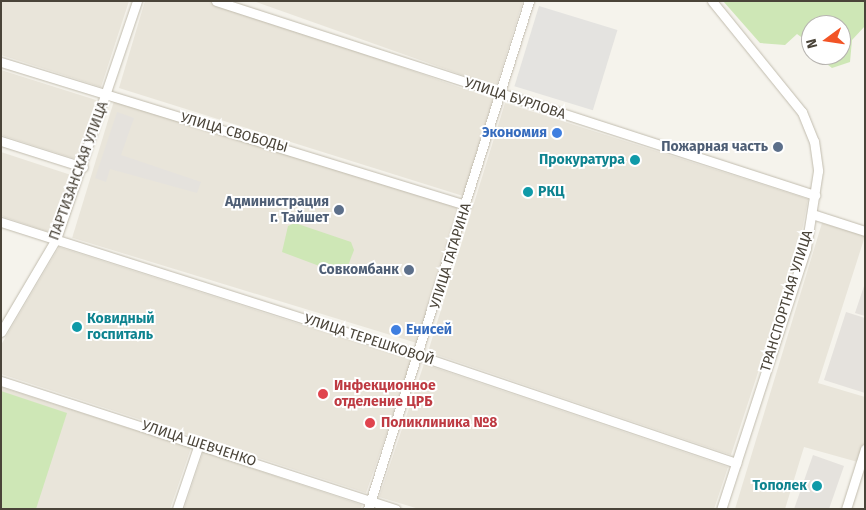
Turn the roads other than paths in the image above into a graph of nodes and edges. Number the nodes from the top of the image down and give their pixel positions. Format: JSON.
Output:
{"nodes":[{"id":1,"x":137,"y":1,"type":"edge"},
{"id":2,"x":216,"y":1,"type":"edge"},
{"id":3,"x":529,"y":1,"type":"edge"},
{"id":4,"x":712,"y":1,"type":"edge"},
{"id":5,"x":1,"y":62,"type":"edge"},
{"id":6,"x":501,"y":95,"type":"junction"},
{"id":7,"x":106,"y":96,"type":"junction"},
{"id":8,"x":1,"y":141,"type":"edge"},
{"id":9,"x":83,"y":167,"type":"junction"},
{"id":10,"x":815,"y":195,"type":"junction"},
{"id":11,"x":467,"y":205,"type":"junction"},
{"id":12,"x":812,"y":214,"type":"junction"},
{"id":13,"x":1,"y":222,"type":"edge"},
{"id":14,"x":865,"y":231,"type":"edge"},
{"id":15,"x":56,"y":240,"type":"junction"},
{"id":16,"x":1,"y":332,"type":"edge"},
{"id":17,"x":420,"y":356,"type":"junction"},
{"id":18,"x":1,"y":380,"type":"edge"},
{"id":19,"x":199,"y":444,"type":"junction"},
{"id":20,"x":865,"y":449,"type":"edge"},
{"id":21,"x":736,"y":463,"type":"junction"},
{"id":22,"x":369,"y":505,"type":"edge"},
{"id":23,"x":177,"y":509,"type":"edge"},
{"id":24,"x":396,"y":509,"type":"edge"},
{"id":25,"x":721,"y":509,"type":"edge"},
{"id":26,"x":846,"y":509,"type":"edge"}],
"edges":[{"from":1,"to":7,"type":"street","name":"ПАРТИЗАНСКАЯ УЛИЦА"},
{"from":2,"to":6,"type":"street","name":"УЛИЦА БУРЛОВА"},
{"from":3,"to":6,"type":"street","name":"УЛИЦА ГАГАРИНА"},
{"from":4,"to":10,"type":"street","name":"ТРАНСПОРТНАЯ УЛИЦА"},
{"from":5,"to":7,"type":"street","name":"УЛИЦА СВОБОДЫ"},
{"from":6,"to":10,"type":"street","name":"УЛИЦА БУРЛОВА"},
{"from":6,"to":11,"type":"street","name":"УЛИЦА ГАГАРИНА"},
{"from":7,"to":9,"type":"street","name":"ПАРТИЗАНСКАЯ УЛИЦА"},
{"from":7,"to":11,"type":"street","name":"УЛИЦА СВОБОДЫ"},
{"from":8,"to":9,"type":"street"},
{"from":9,"to":15,"type":"street","name":"ПАРТИЗАНСКАЯ УЛИЦА"},
{"from":10,"to":12,"type":"street","name":"ТРАНСПОРТНАЯ УЛИЦА"},
{"from":11,"to":17,"type":"street","name":"УЛИЦА ГАГАРИНА"},
{"from":12,"to":14,"type":"street"},
{"from":12,"to":21,"type":"street","name":"ТРАНСПОРТНАЯ УЛИЦА"},
{"from":13,"to":15,"type":"street","name":"УЛИЦА ТЕРЕШКОВОЙ"},
{"from":15,"to":16,"type":"street","name":"ПАРТИЗАНСКАЯ УЛИЦА"},
{"from":15,"to":17,"type":"street","name":"УЛИЦА ТЕРЕШКОВОЙ"},
{"from":17,"to":21,"type":"street","name":"УЛИЦА ТЕРЕШКОВОЙ"},
{"from":17,"to":22,"type":"street","name":"УЛИЦА ГАГАРИНА"},
{"from":18,"to":19,"type":"street","name":"УЛИЦА ШЕВЧЕНКО"},
{"from":19,"to":22,"type":"street","name":"УЛИЦА ШЕВЧЕНКО"},
{"from":19,"to":23,"type":"street"},
{"from":20,"to":26,"type":"street"},
{"from":21,"to":25,"type":"street","name":"ТРАНСПОРТНАЯ УЛИЦА"},
{"from":22,"to":24,"type":"street","name":"УЛИЦА ШЕВЧЕНКО"}]}
